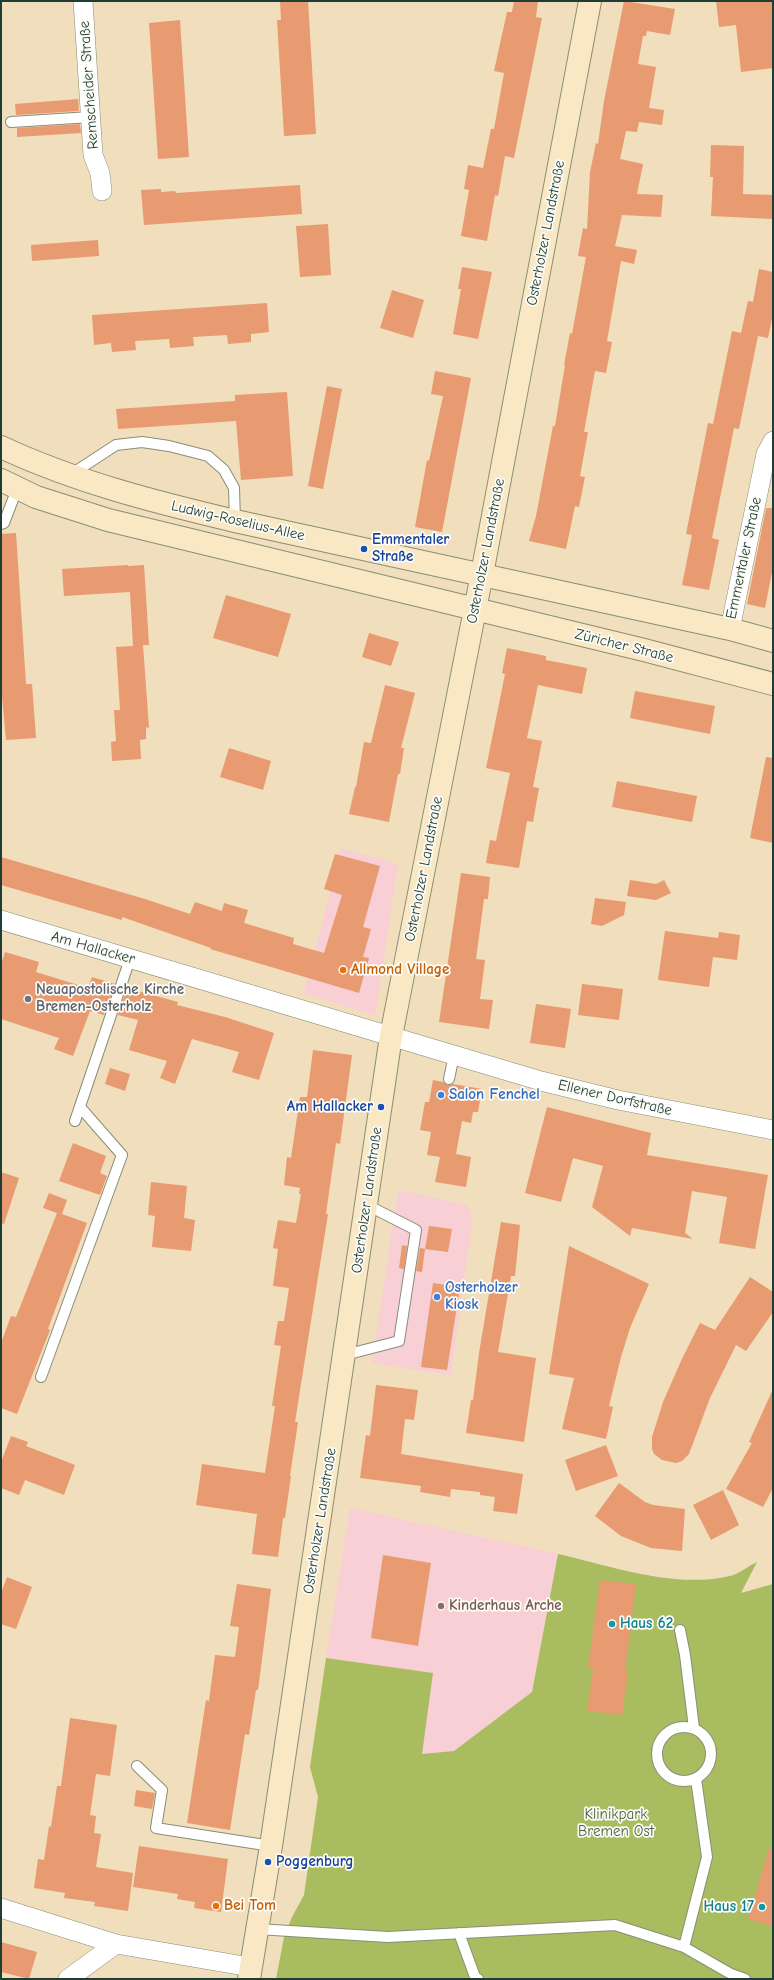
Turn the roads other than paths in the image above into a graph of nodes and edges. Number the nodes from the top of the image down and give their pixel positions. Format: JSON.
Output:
{"nodes":[{"id":1,"x":83,"y":1,"type":"edge"},
{"id":2,"x":590,"y":1,"type":"edge"},
{"id":3,"x":91,"y":118,"type":"junction"},
{"id":4,"x":11,"y":122,"type":"dead end"},
{"id":5,"x":102,"y":191,"type":"dead end"},
{"id":6,"x":773,"y":441,"type":"edge"},
{"id":7,"x":1,"y":447,"type":"edge"},
{"id":8,"x":69,"y":475,"type":"junction"},
{"id":9,"x":9,"y":485,"type":"edge"},
{"id":10,"x":235,"y":521,"type":"junction"},
{"id":11,"x":1,"y":524,"type":"edge"},
{"id":12,"x":482,"y":574,"type":"junction"},
{"id":13,"x":475,"y":610,"type":"junction"},
{"id":14,"x":730,"y":629,"type":"junction"},
{"id":15,"x":773,"y":641,"type":"edge"},
{"id":16,"x":773,"y":684,"type":"edge"},
{"id":17,"x":1,"y":920,"type":"edge"},
{"id":18,"x":130,"y":959,"type":"junction"},
{"id":19,"x":391,"y":1036,"type":"junction"},
{"id":20,"x":454,"y":1055,"type":"junction"},
{"id":21,"x":449,"y":1079,"type":"dead end"},
{"id":22,"x":80,"y":1107,"type":"junction"},
{"id":23,"x":75,"y":1121,"type":"dead end"},
{"id":24,"x":773,"y":1130,"type":"edge"},
{"id":25,"x":367,"y":1205,"type":"junction"},
{"id":26,"x":344,"y":1355,"type":"junction"},
{"id":27,"x":41,"y":1377,"type":"dead end"},
{"id":28,"x":680,"y":1630,"type":"dead end"},
{"id":29,"x":694,"y":1728,"type":"junction"},
{"id":30,"x":137,"y":1766,"type":"dead end"},
{"id":31,"x":696,"y":1779,"type":"junction"},
{"id":32,"x":271,"y":1846,"type":"junction"},
{"id":33,"x":1,"y":1908,"type":"edge"},
{"id":34,"x":257,"y":1929,"type":"junction"},
{"id":35,"x":459,"y":1933,"type":"junction"},
{"id":36,"x":116,"y":1944,"type":"junction"},
{"id":37,"x":684,"y":1947,"type":"junction"},
{"id":38,"x":250,"y":1973,"type":"edge"},
{"id":39,"x":68,"y":1979,"type":"edge"},
{"id":40,"x":478,"y":1979,"type":"edge"},
{"id":41,"x":745,"y":1979,"type":"edge"}],
"edges":[{"from":1,"to":3,"type":"street","name":"Remscheider Straße"},
{"from":2,"to":12,"type":"main road","name":"Osterholzer Landstraße"},
{"from":3,"to":4,"type":"lane"},
{"from":3,"to":5,"type":"street","name":"Remscheider Straße"},
{"from":6,"to":14,"type":"street","name":"Emmentaler Straße"},
{"from":7,"to":8,"type":"main road","name":"Ludwig-Roselius-Allee"},
{"from":8,"to":10,"type":"main road","name":"Ludwig-Roselius-Allee"},
{"from":8,"to":10,"type":"lane"},
{"from":9,"to":11,"type":"lane"},
{"from":9,"to":13,"type":"main road","name":"Ludwig-Roselius-Allee"},
{"from":10,"to":12,"type":"main road","name":"Ludwig-Roselius-Allee"},
{"from":12,"to":13,"type":"main road","name":"Osterholzer Landstraße"},
{"from":12,"to":14,"type":"main road"},
{"from":13,"to":16,"type":"main road","name":"Züricher Straße"},
{"from":13,"to":19,"type":"main road","name":"Osterholzer Landstraße"},
{"from":14,"to":15,"type":"main road"},
{"from":17,"to":18,"type":"street","name":"Am Hallacker"},
{"from":18,"to":19,"type":"street","name":"Am Hallacker"},
{"from":18,"to":22,"type":"lane"},
{"from":19,"to":20,"type":"street","name":"Ellener Dorfstraße"},
{"from":19,"to":25,"type":"main road","name":"Osterholzer Landstraße"},
{"from":20,"to":21,"type":"lane"},
{"from":20,"to":24,"type":"street","name":"Ellener Dorfstraße"},
{"from":22,"to":23,"type":"lane"},
{"from":22,"to":27,"type":"lane"},
{"from":25,"to":26,"type":"main road","name":"Osterholzer Landstraße"},
{"from":25,"to":26,"type":"lane"},
{"from":26,"to":32,"type":"main road","name":"Osterholzer Landstraße"},
{"from":28,"to":29,"type":"lane"},
{"from":29,"to":31,"type":"lane"},
{"from":29,"to":31,"type":"lane"},
{"from":30,"to":32,"type":"lane"},
{"from":31,"to":37,"type":"lane"},
{"from":32,"to":34,"type":"main road","name":"Osterholzer Landstraße"},
{"from":33,"to":36,"type":"street"},
{"from":34,"to":35,"type":"lane"},
{"from":34,"to":38,"type":"main road","name":"Osterholzer Landstraße"},
{"from":35,"to":37,"type":"lane"},
{"from":35,"to":40,"type":"lane"},
{"from":36,"to":38,"type":"street"},
{"from":36,"to":39,"type":"street"},
{"from":37,"to":41,"type":"lane"}]}
